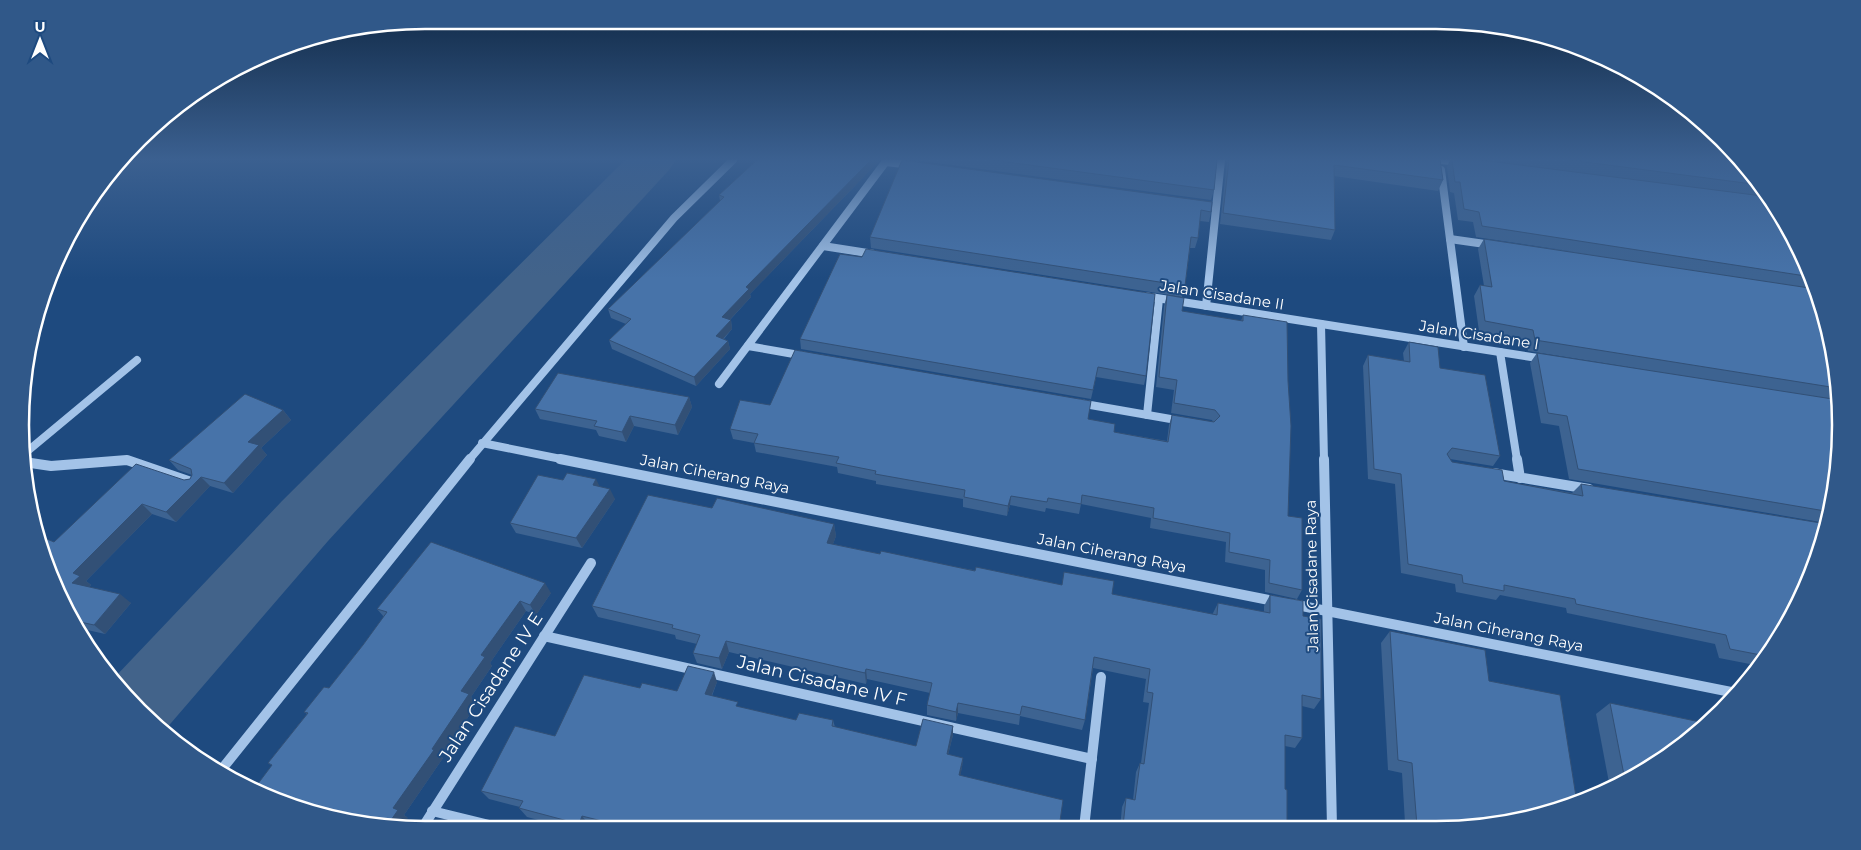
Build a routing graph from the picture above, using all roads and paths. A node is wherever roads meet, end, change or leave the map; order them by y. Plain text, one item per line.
1 (693, 200) edge
2 (857, 200) edge
3 (1217, 200) edge
4 (1445, 200) edge
5 (1206, 206) edge
6 (1216, 207) junction
7 (1450, 239) junction
8 (823, 246) junction
9 (1498, 246) edge
10 (880, 255) edge
11 (1130, 294) edge
12 (1159, 299) junction
13 (1206, 306) junction
14 (1321, 324) junction
15 (748, 346) junction
16 (1464, 346) junction
17 (1500, 352) junction
18 (816, 358) edge
19 (137, 360) dead end
20 (1549, 360) edge
21 (719, 384) dead end
22 (1069, 402) edge
23 (1147, 415) junction
24 (1193, 423) edge
25 (482, 443) junction
26 (30, 449) edge
27 (31, 463) edge
28 (1483, 471) edge
29 (1520, 478) junction
30 (195, 483) edge
31 (1599, 491) edge
32 (590, 563) dead end
33 (1327, 611) junction
34 (544, 636) junction
35 (1102, 677) dead end
36 (1729, 692) edge
37 (1092, 759) junction
38 (224, 766) edge
39 (432, 810) junction
40 (426, 821) edge
41 (474, 821) edge
42 (1085, 821) edge
43 (1332, 821) edge

1 - 25 street
2 - 8 street
3 - 6 street
4 - 7 street
5 - 6 street
6 - 13 street
7 - 9 street
7 - 16 street
8 - 10 street
8 - 15 street
11 - 12 street, Jalan Cisadane II
12 - 13 street, Jalan Cisadane II
12 - 23 street
13 - 14 street, Jalan Cisadane II
14 - 16 street, Jalan Cisadane I
14 - 33 street, Jalan Cisadane Raya
15 - 18 street
15 - 21 street
16 - 17 street, Jalan Cisadane I
17 - 20 street, Jalan Cisadane I
17 - 29 street
19 - 26 street
22 - 23 street
23 - 24 street
25 - 33 street, Jalan Ciherang Raya
25 - 38 street
27 - 30 street
28 - 29 street
29 - 31 street
32 - 34 street, Jalan Cisadane IV E
33 - 36 street, Jalan Ciherang Raya
33 - 43 street, Jalan Cisadane Raya
34 - 37 street, Jalan Cisadane IV F
34 - 39 street, Jalan Cisadane IV E
35 - 37 street
37 - 42 street
39 - 40 street, Jalan Cisadane IV E
39 - 41 street

